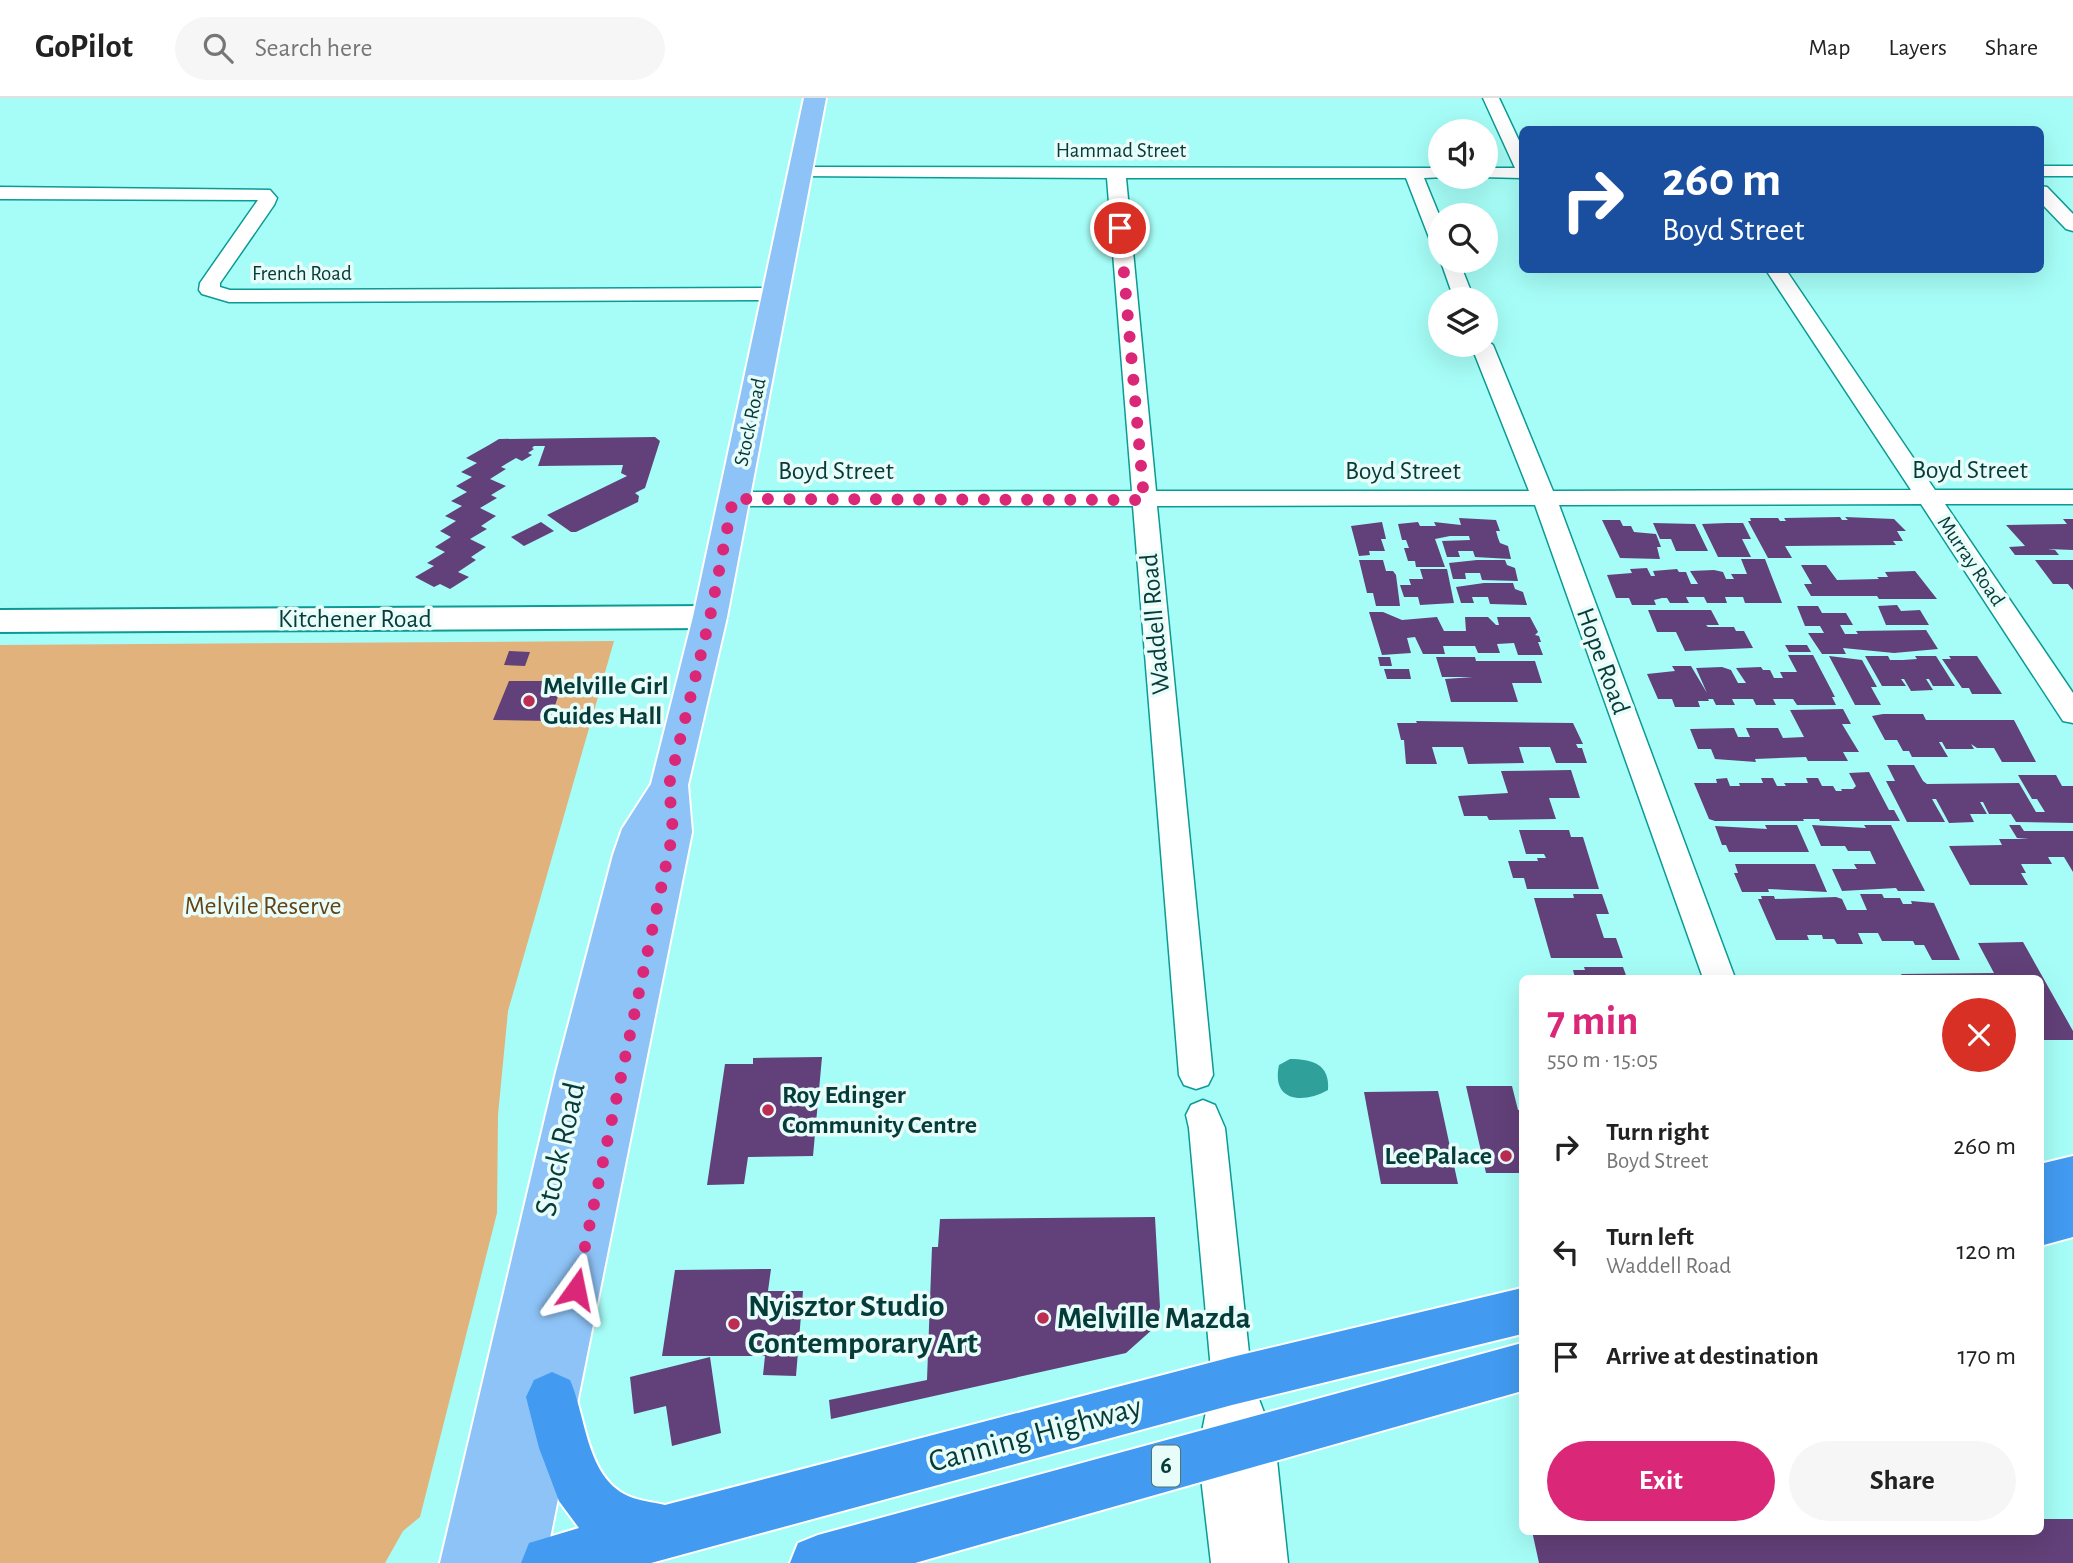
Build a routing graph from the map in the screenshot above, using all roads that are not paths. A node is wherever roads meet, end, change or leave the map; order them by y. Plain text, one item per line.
1 (815, 98) edge
2 (1491, 98) edge
3 (1519, 159) edge
4 (2044, 171) edge
5 (2073, 171) edge
6 (801, 172) junction
7 (1115, 173) junction
8 (1413, 173) junction
9 (1428, 173) edge
10 (1498, 173) edge
11 (1519, 173) edge
12 (0, 193) edge
13 (2044, 195) edge
14 (1428, 210) edge
15 (2073, 225) edge
16 (1778, 273) edge
17 (776, 294) junction
18 (1487, 357) edge
19 (2073, 497) edge
20 (1544, 498) junction
21 (1929, 498) junction
22 (733, 499) junction
23 (1144, 500) junction
24 (710, 617) junction
25 (0, 621) edge
26 (2073, 714) edge
27 (669, 785) junction
28 (1718, 975) edge
29 (1196, 1075) dead end
30 (1203, 1115) dead end
31 (2073, 1175) edge
32 (2044, 1183) edge
33 (2073, 1216) edge
34 (2044, 1223) edge
35 (1519, 1312) edge
36 (1519, 1368) edge
37 (1232, 1381) junction
38 (552, 1398) junction
39 (1237, 1447) junction
40 (666, 1533) junction
41 (468, 1563) edge
42 (517, 1563) edge
43 (549, 1563) edge
44 (818, 1563) edge
45 (1232, 1563) edge
46 (1267, 1563) edge

1 - 6 main road, Stock Road
2 - 3 street
4 - 5 street
6 - 7 street, Hammad Street
6 - 17 main road, Stock Road
7 - 8 street, Hammad Street
7 - 23 street, Waddell Road
8 - 9 street, Hammad Street
8 - 14 street
10 - 11 street
12 - 17 street, French Road
13 - 15 street
16 - 21 street, Murray Road
17 - 22 main road, Stock Road
18 - 20 street, Hope Road
19 - 21 street, Boyd Street
20 - 21 street, Boyd Street
20 - 23 street, Boyd Street
20 - 28 street, Hope Road
21 - 26 street, Murray Road
22 - 23 street, Boyd Street
22 - 24 main road, Stock Road
23 - 29 street, Waddell Road
24 - 25 street, Kitchener Road
24 - 27 main road, Stock Road
27 - 38 main road, Stock Road
27 - 41 main road, Stock Road
30 - 37 street
31 - 32 highway
33 - 34 highway
35 - 37 highway, Canning Highway
36 - 39 highway, 6
37 - 39 street
37 - 40 highway, Canning Highway
38 - 40 highway
38 - 42 main road, Stock Road
39 - 44 highway, 6
39 - 45 street
39 - 46 street
40 - 43 highway, Canning Highway

